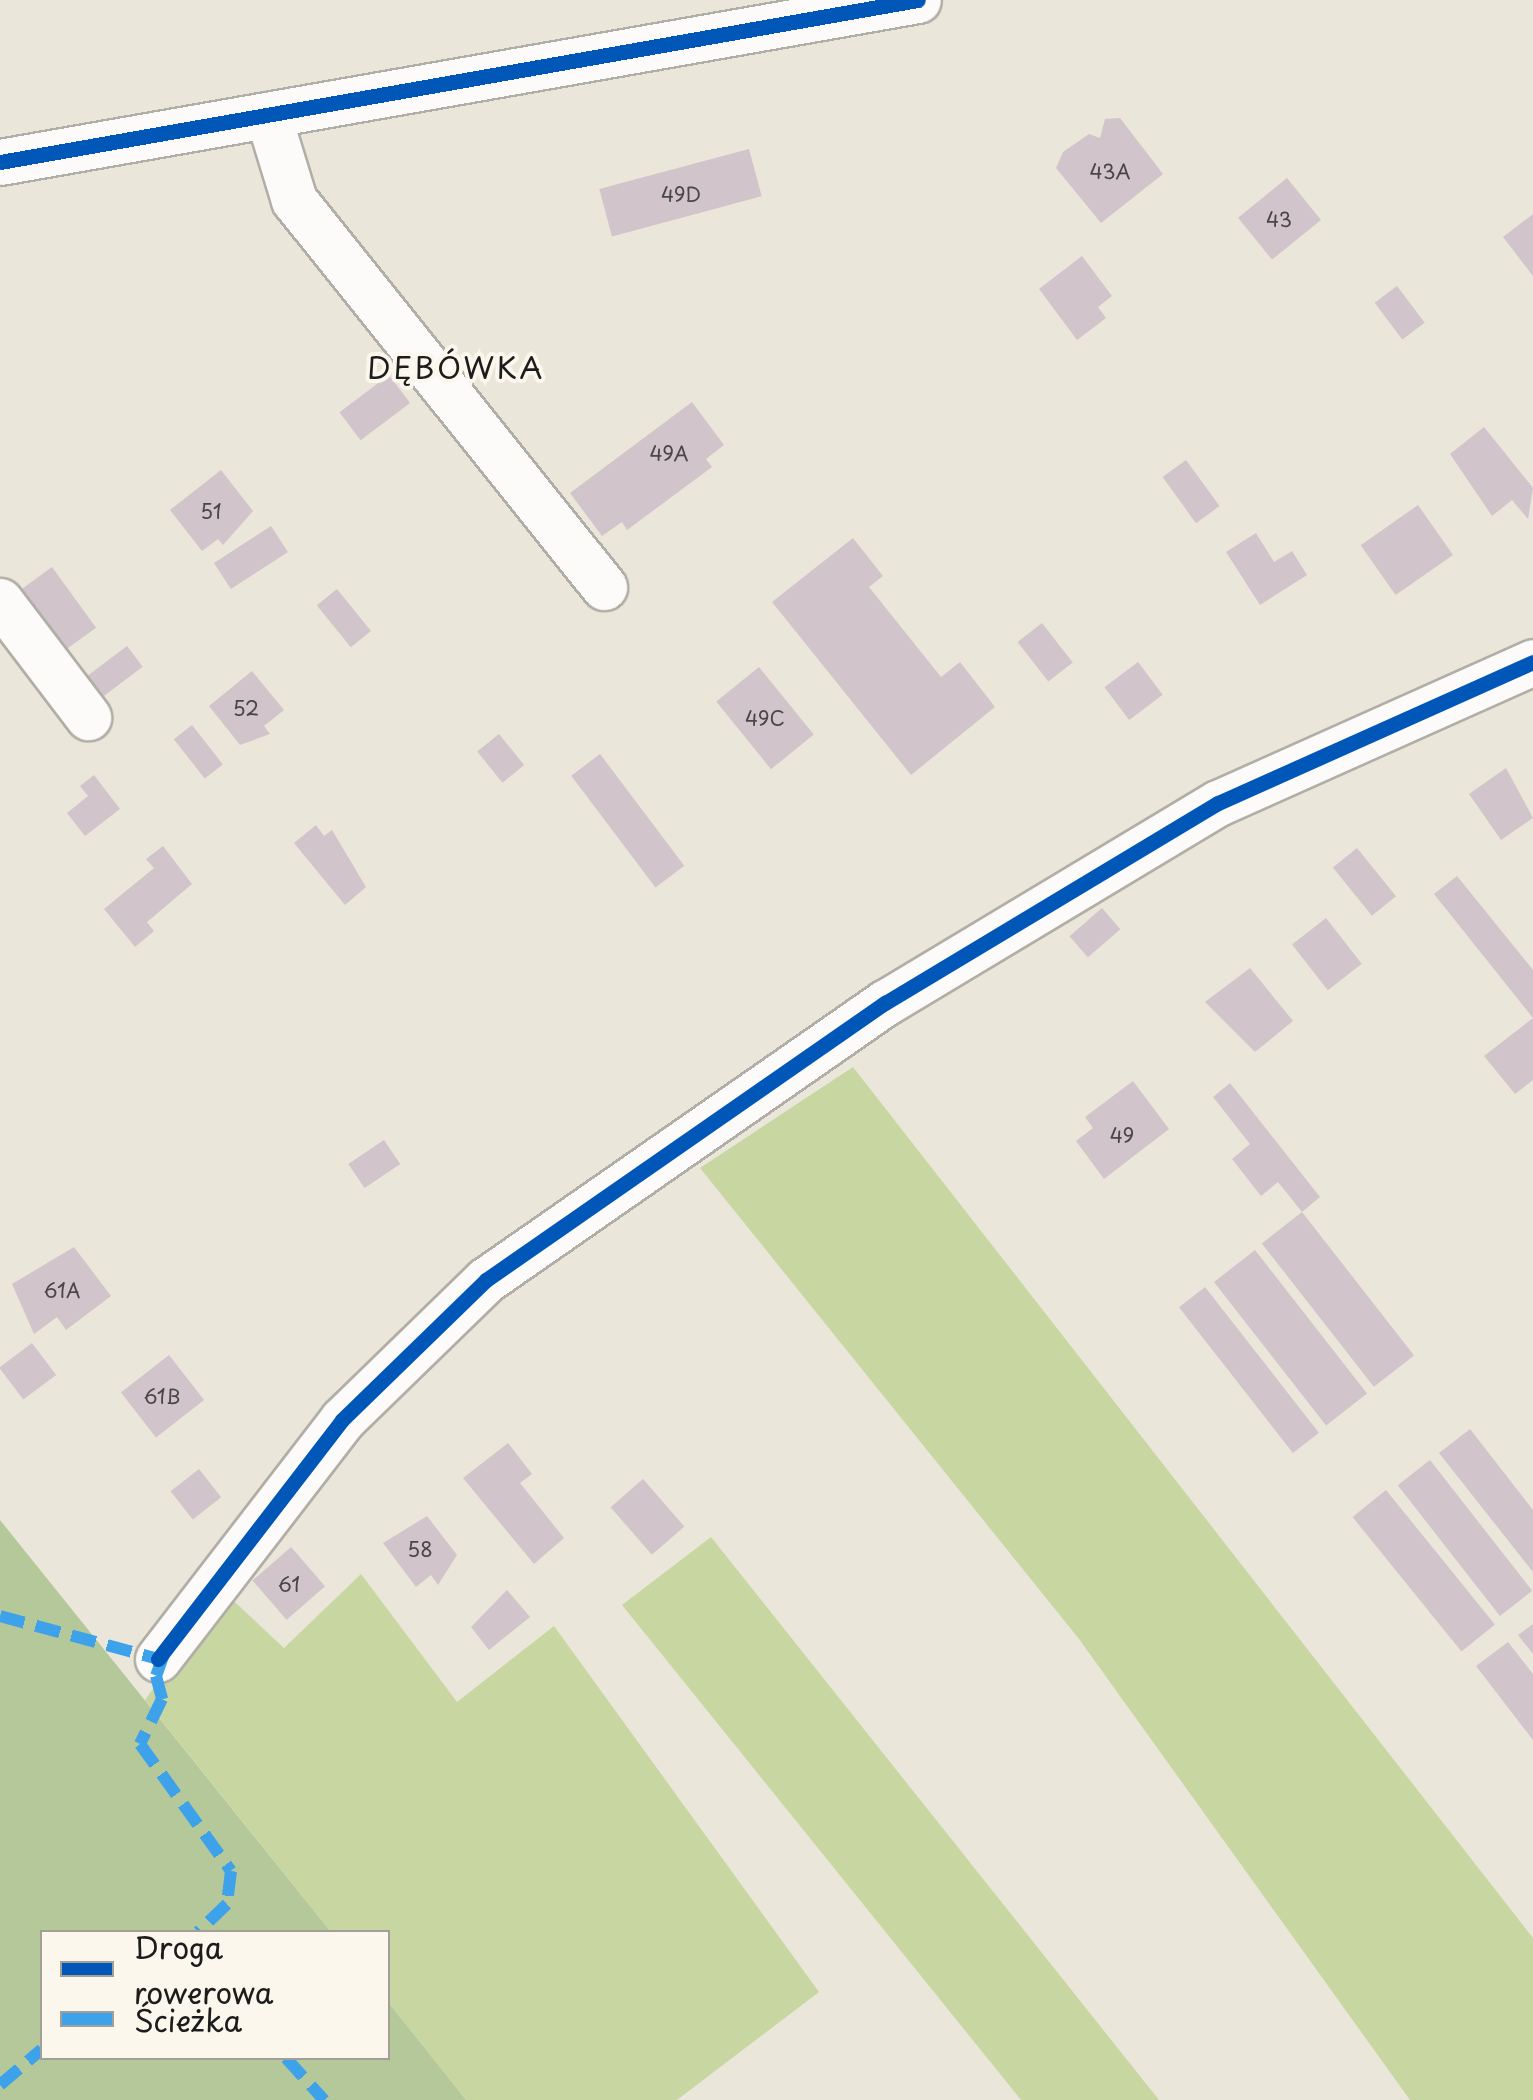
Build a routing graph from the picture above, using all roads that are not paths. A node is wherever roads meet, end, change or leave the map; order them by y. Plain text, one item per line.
1 (918, 0) edge
2 (725, 16) edge
3 (268, 115) junction
4 (0, 162) edge
5 (604, 587) dead end
6 (0, 601) edge
7 (1533, 662) edge
8 (88, 717) dead end
9 (158, 1659) dead end

1 - 2 street
2 - 3 street
3 - 4 street
3 - 5 street
6 - 8 street
7 - 9 street

